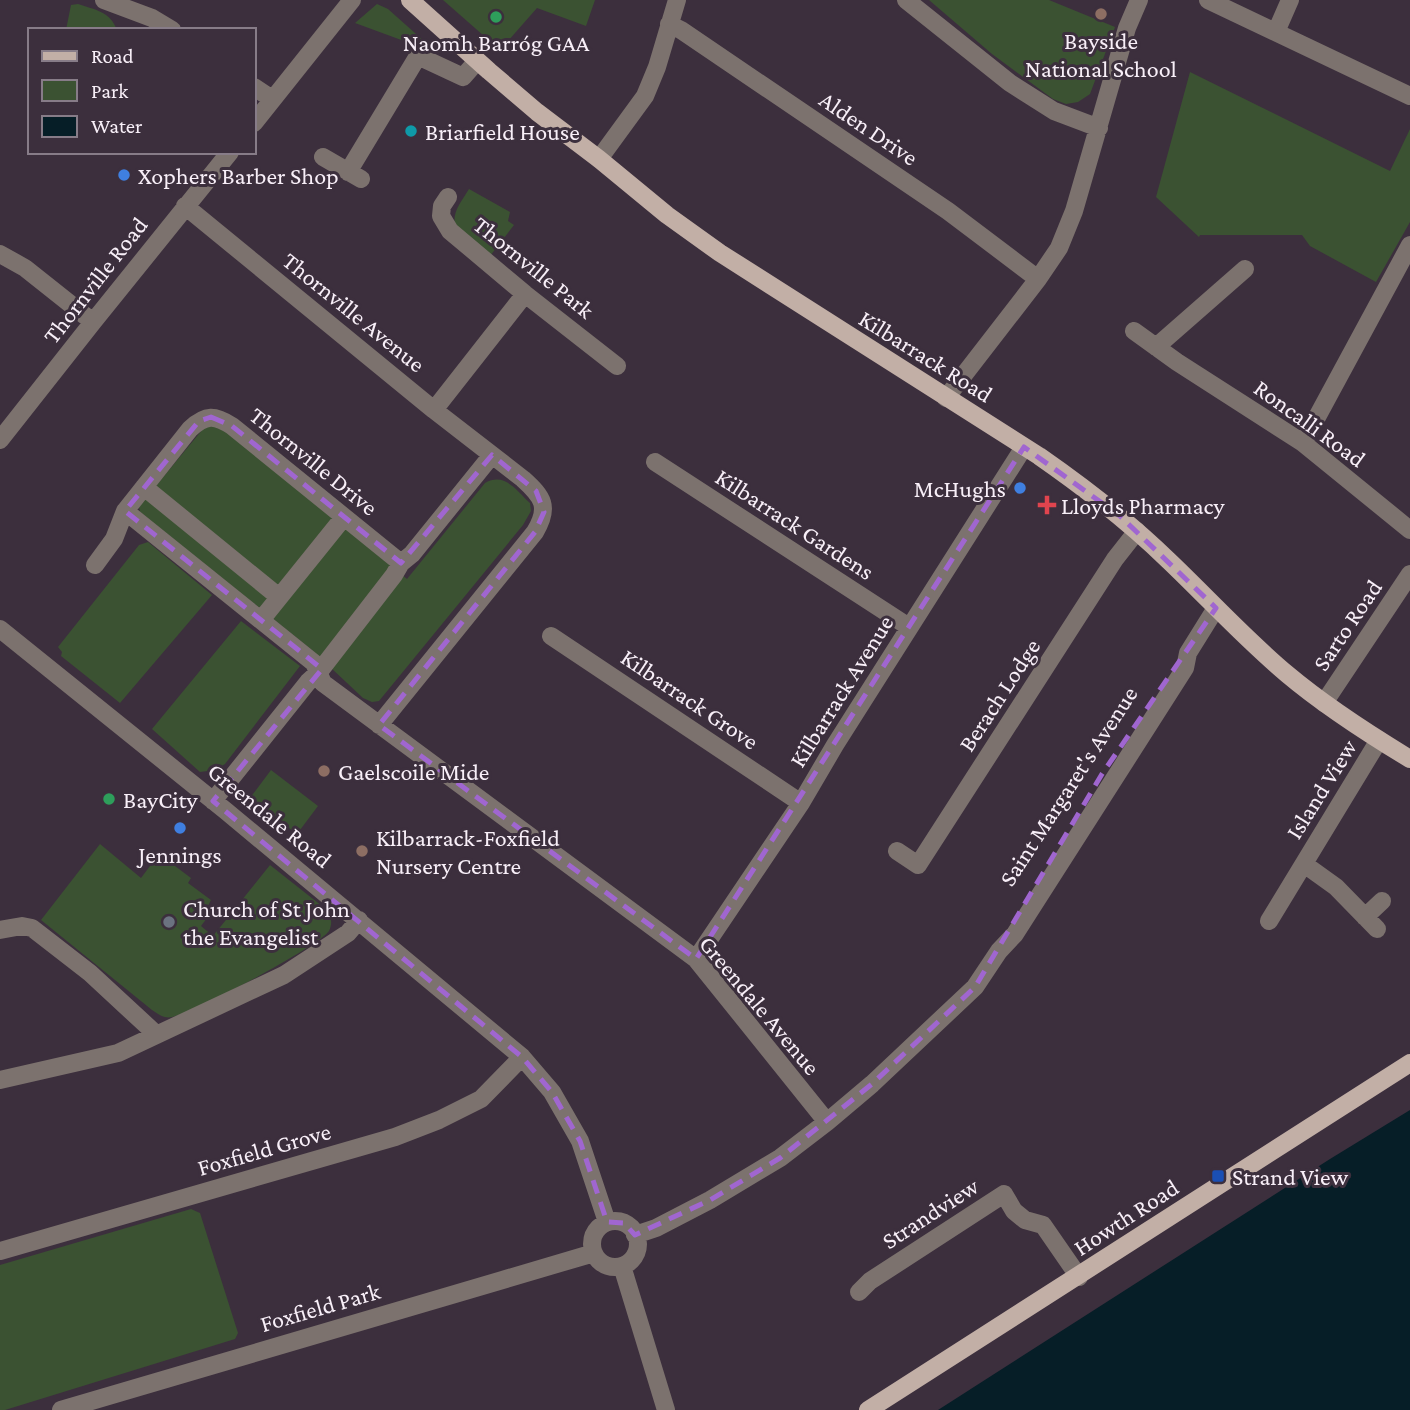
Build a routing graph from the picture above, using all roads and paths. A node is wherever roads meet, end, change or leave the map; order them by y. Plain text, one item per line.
1 (104, 0) edge
2 (352, 0) edge
3 (410, 0) edge
4 (677, 0) edge
5 (906, 0) edge
6 (1139, 0) edge
7 (1208, 0) edge
8 (1290, 0) edge
9 (149, 24) edge
10 (669, 24) junction
11 (1276, 32) junction
12 (477, 61) junction
13 (256, 88) edge
14 (1410, 96) edge
15 (272, 99) junction
16 (256, 119) edge
17 (1098, 128) junction
18 (228, 154) edge
19 (323, 157) dead end
20 (599, 159) junction
21 (449, 197) dead end
22 (185, 206) junction
23 (1410, 245) edge
24 (0, 254) edge
25 (1245, 269) dead end
26 (1038, 279) junction
27 (525, 294) junction
28 (93, 322) junction
29 (1134, 331) dead end
30 (1156, 347) junction
31 (617, 366) dead end
32 (946, 398) junction
33 (434, 410) junction
34 (0, 440) edge
35 (1303, 443) junction
36 (1024, 447) junction
37 (492, 455) junction
38 (655, 463) dead end
39 (144, 487) junction
40 (125, 511) junction
41 (344, 517) junction
42 (1410, 530) edge
43 (1137, 531) junction
44 (401, 563) junction
45 (95, 565) dead end
46 (1410, 574) edge
47 (279, 597) junction
48 (1216, 608) junction
49 (261, 620) junction
50 (909, 627) junction
51 (0, 629) edge
52 (551, 636) dead end
53 (319, 672) junction
54 (1324, 703) junction
55 (379, 725) junction
56 (1379, 740) junction
57 (1410, 759) edge
58 (213, 800) junction
59 (801, 803) junction
60 (897, 852) dead end
61 (1304, 864) junction
62 (1382, 901) dead end
63 (359, 920) junction
64 (1269, 921) dead end
65 (0, 929) edge
66 (696, 960) junction
67 (157, 1035) junction
68 (522, 1056) junction
69 (1410, 1063) edge
70 (0, 1080) edge
71 (827, 1122) junction
72 (607, 1222) junction
73 (635, 1234) junction
74 (0, 1251) edge
75 (594, 1253) junction
76 (622, 1266) junction
77 (1079, 1277) junction
78 (859, 1292) dead end
79 (61, 1410) edge
80 (667, 1410) edge
81 (868, 1410) edge

1 - 9 street
2 - 15 street
3 - 12 main road, Kilbarrack Road
4 - 10 street
5 - 17 street
6 - 17 street
7 - 11 street
8 - 11 street
10 - 20 street
10 - 26 street, Alden Drive
11 - 14 street
12 - 19 street
12 - 20 main road, Kilbarrack Road
13 - 15 street
15 - 16 street
17 - 26 street
18 - 22 street, Thornville Road
20 - 32 main road, Kilbarrack Road
21 - 27 street, Thornville Park
22 - 28 street, Thornville Road
22 - 33 street, Thornville Avenue
23 - 35 street
24 - 28 street
25 - 30 street
26 - 32 street
27 - 31 street, Thornville Park
27 - 33 street
28 - 34 street, Thornville Road
29 - 30 street, Roncalli Road
30 - 35 street, Roncalli Road
32 - 36 main road, Kilbarrack Road
33 - 37 street, Thornville Avenue
35 - 42 street, Roncalli Road
36 - 43 main road, Kilbarrack Road
36 - 50 street, Kilbarrack Avenue
37 - 44 street
37 - 55 street, Thornville Avenue
38 - 50 street, Kilbarrack Gardens
39 - 40 street, Thornville Drive
39 - 41 street, Thornville Drive
39 - 47 street
40 - 45 street, Thornville Drive
40 - 49 street, Greendale Avenue
41 - 44 street, Thornville Drive
41 - 47 street
43 - 48 main road, Kilbarrack Road
43 - 60 street, Berach Lodge
44 - 53 street
46 - 54 street, Sarto Road
47 - 49 street
48 - 54 main road, Kilbarrack Road
48 - 71 street, Saint Margaret's Avenue
49 - 53 street, Greendale Avenue
50 - 59 street, Kilbarrack Avenue
51 - 58 street, Greendale Road
52 - 59 street, Kilbarrack Grove
53 - 55 street, Greendale Avenue
53 - 58 street
54 - 56 main road, Kilbarrack Road
55 - 66 street, Greendale Avenue
56 - 57 main road, Kilbarrack Road
56 - 61 street, Island View
58 - 63 street, Greendale Road
59 - 66 street, Kilbarrack Avenue
61 - 62 street, Island View
61 - 64 street, Island View
63 - 67 street
63 - 68 street, Greendale Road
65 - 67 street
66 - 71 street, Greendale Avenue
67 - 70 street
68 - 72 street, Greendale Road
68 - 74 street, Foxfield Grove
69 - 77 main road, Howth Road
71 - 73 street, Saint Margaret's Avenue
72 - 73 street
72 - 75 street
73 - 76 street
75 - 76 street
75 - 79 street, Foxfield Park
76 - 80 street
77 - 78 street, Strandview
77 - 81 main road, Howth Road

